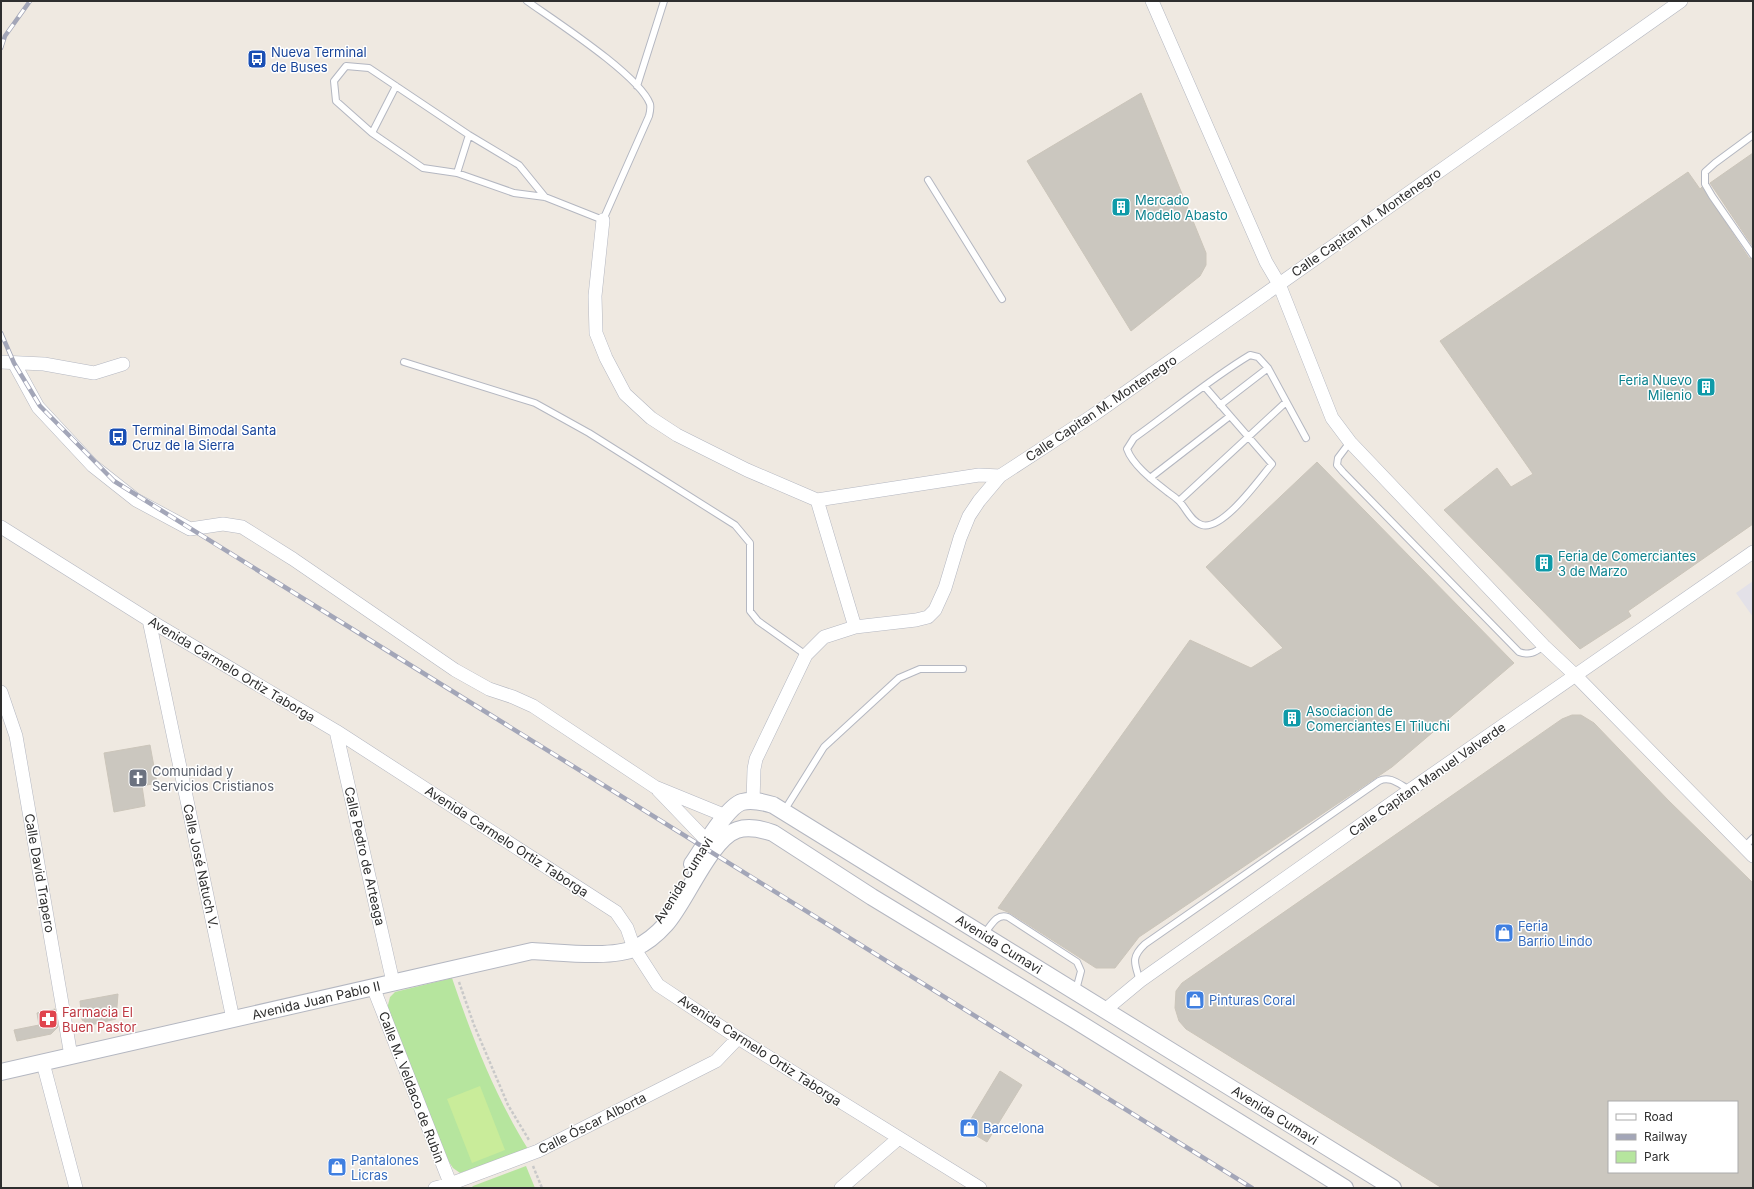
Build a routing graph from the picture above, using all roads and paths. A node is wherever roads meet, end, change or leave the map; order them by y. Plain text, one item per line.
1 (527, 1) edge
2 (664, 1) edge
3 (1152, 1) edge
4 (1680, 1) edge
5 (396, 86) junction
6 (637, 86) junction
7 (372, 133) junction
8 (469, 135) junction
9 (1753, 135) edge
10 (456, 173) junction
11 (928, 180) dead end
12 (545, 197) junction
13 (603, 220) junction
14 (1753, 255) edge
15 (1279, 284) junction
16 (1002, 299) dead end
17 (1, 362) edge
18 (404, 362) dead end
19 (14, 363) junction
20 (123, 364) dead end
21 (1268, 368) junction
22 (1205, 387) junction
23 (1286, 402) junction
24 (1220, 405) junction
25 (1230, 416) junction
26 (1248, 437) junction
27 (1306, 438) dead end
28 (1350, 442) junction
29 (1000, 476) junction
30 (1150, 478) junction
31 (817, 500) junction
32 (1179, 501) junction
33 (1, 527) edge
34 (1753, 552) edge
35 (149, 620) junction
36 (855, 627) junction
37 (1544, 646) junction
38 (806, 655) junction
39 (963, 669) dead end
40 (1575, 675) junction
41 (1, 692) edge
42 (336, 731) junction
43 (655, 787) junction
44 (1410, 790) junction
45 (753, 801) junction
46 (784, 811) junction
47 (726, 816) junction
48 (1753, 838) edge
49 (707, 841) junction
50 (1748, 851) edge
51 (885, 874) junction
52 (872, 896) junction
53 (984, 935) junction
54 (650, 938) junction
55 (634, 948) junction
56 (455, 968) junction
57 (1140, 981) junction
58 (393, 982) junction
59 (373, 987) junction
60 (1076, 992) junction
61 (1105, 1010) junction
62 (234, 1019) junction
63 (738, 1038) junction
64 (72, 1056) junction
65 (43, 1063) junction
66 (1, 1072) edge
67 (1260, 1106) junction
68 (1247, 1127) junction
69 (899, 1138) junction
70 (533, 1153) junction
71 (451, 1186) edge
72 (76, 1188) edge
73 (435, 1188) edge
74 (542, 1188) edge
75 (841, 1188) edge
76 (980, 1188) edge
77 (1345, 1188) edge
78 (1393, 1188) edge

1 - 6 lane
2 - 6 lane
3 - 15 street
4 - 15 street, Calle Capitan M. Montenegro
5 - 7 lane
5 - 7 lane
5 - 8 lane
6 - 13 lane
7 - 10 lane
8 - 10 lane
8 - 12 lane
9 - 14 lane
10 - 12 lane
11 - 16 lane
12 - 13 lane
13 - 31 street
15 - 28 street
15 - 29 street, Calle Capitan M. Montenegro
17 - 19 street
18 - 38 lane
19 - 20 street
19 - 43 street
21 - 22 lane
21 - 23 lane
21 - 24 lane
22 - 24 lane
22 - 30 lane
23 - 26 lane
23 - 27 lane
24 - 25 lane
25 - 26 lane
25 - 30 lane
26 - 32 lane
26 - 32 lane
28 - 37 street
28 - 37 lane
29 - 31 street
29 - 36 street, Calle Capitan M. Montenegro
30 - 32 lane
31 - 36 street
33 - 35 street, Avenida Carmelo Ortiz Taborga
34 - 40 street, Calle Capitan Manuel Valverde
35 - 42 street, Avenida Carmelo Ortiz Taborga
35 - 62 street, Calle José Natuch V.
36 - 38 street, Calle Capitan M. Montenegro
37 - 40 street
38 - 45 street, Calle Capitan M. Montenegro
39 - 46 lane
40 - 44 street, Calle Capitan Manuel Valverde
40 - 50 street
41 - 64 street, Calle David Trapero
42 - 55 street, Avenida Carmelo Ortiz Taborga
42 - 58 street, Calle Pedro de Arteaga
43 - 47 street
43 - 49 street
44 - 57 street, Calle Capitan Manuel Valverde
44 - 57 lane
45 - 46 street, Avenida Cumavi
45 - 47 street, Avenida Cumavi
46 - 51 street, Avenida Cumavi
47 - 49 street, Avenida Cumavi
48 - 50 lane
49 - 54 street, Avenida Cumavi
51 - 52 street
51 - 53 street, Avenida Cumavi
52 - 54 street, Avenida Cumavi
52 - 68 street, Avenida Cumavi
53 - 60 street, Avenida Cumavi
53 - 60 lane
54 - 55 street, Avenida Cumavi
55 - 56 street, Avenida Juan Pablo II
55 - 63 street, Avenida Carmelo Ortiz Taborga
56 - 58 street, Avenida Juan Pablo II
56 - 70 path
57 - 61 street, Calle Capitan Manuel Valverde
58 - 59 street, Avenida Juan Pablo II
59 - 62 street, Avenida Juan Pablo II
59 - 71 street, Calle M. Veldaco de Rubin
60 - 61 street, Avenida Cumavi
61 - 67 street, Avenida Cumavi
62 - 64 street, Avenida Juan Pablo II
63 - 69 street, Avenida Carmelo Ortiz Taborga
63 - 70 street, Calle Óscar Alborta
64 - 65 street, Avenida Juan Pablo II
65 - 66 street, Avenida Juan Pablo II
65 - 72 street
67 - 68 street
67 - 78 street, Avenida Cumavi
68 - 77 street, Avenida Cumavi
69 - 75 street
69 - 76 street, Avenida Carmelo Ortiz Taborga
70 - 71 street, Calle Óscar Alborta
70 - 74 path
71 - 73 street, Calle Óscar Alborta

